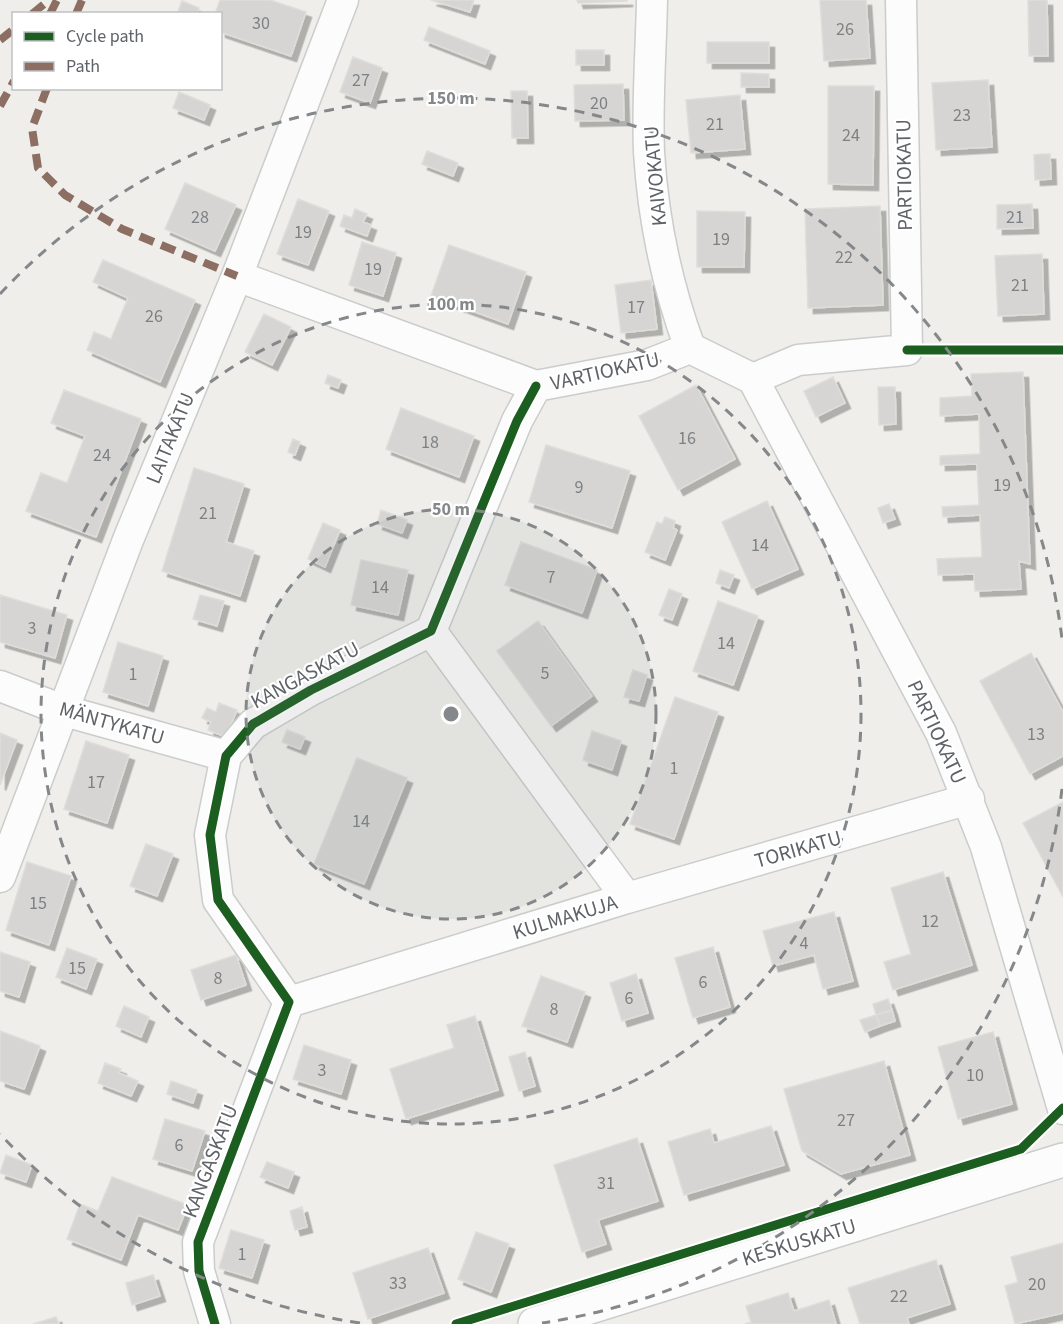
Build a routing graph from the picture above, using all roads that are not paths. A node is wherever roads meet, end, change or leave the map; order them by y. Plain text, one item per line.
1 (343, 0) edge
2 (652, 0) edge
3 (901, 0) edge
4 (237, 276) junction
5 (690, 348) junction
6 (753, 379) junction
7 (536, 386) junction
8 (431, 630) junction
9 (0, 686) edge
10 (65, 711) junction
11 (226, 756) junction
12 (969, 799) junction
13 (0, 877) edge
14 (627, 898) junction
15 (289, 1002) junction
16 (1063, 1109) edge
17 (1063, 1160) edge
18 (215, 1324) edge
19 (535, 1324) edge

1 - 4 street, LAITAKATU
2 - 5 street, KAIVOKATU
3 - 6 street, PARTIOKATU
4 - 7 street, VARTIOKATU
4 - 10 street, LAITAKATU
5 - 6 street
5 - 7 street, VARTIOKATU
6 - 12 street, PARTIOKATU
7 - 8 street
8 - 11 street, KANGASKATU
8 - 14 street, KULMAKUJA
9 - 10 street, MÄNTYKATU
10 - 11 street, MÄNTYKATU
10 - 13 street, LAITAKATU
11 - 15 street, KANGASKATU
12 - 14 street, TORIKATU
12 - 16 street, PARTIOKATU
14 - 15 street, KULMAKUJA
15 - 18 street, KANGASKATU
17 - 19 street, KESKUSKATU

